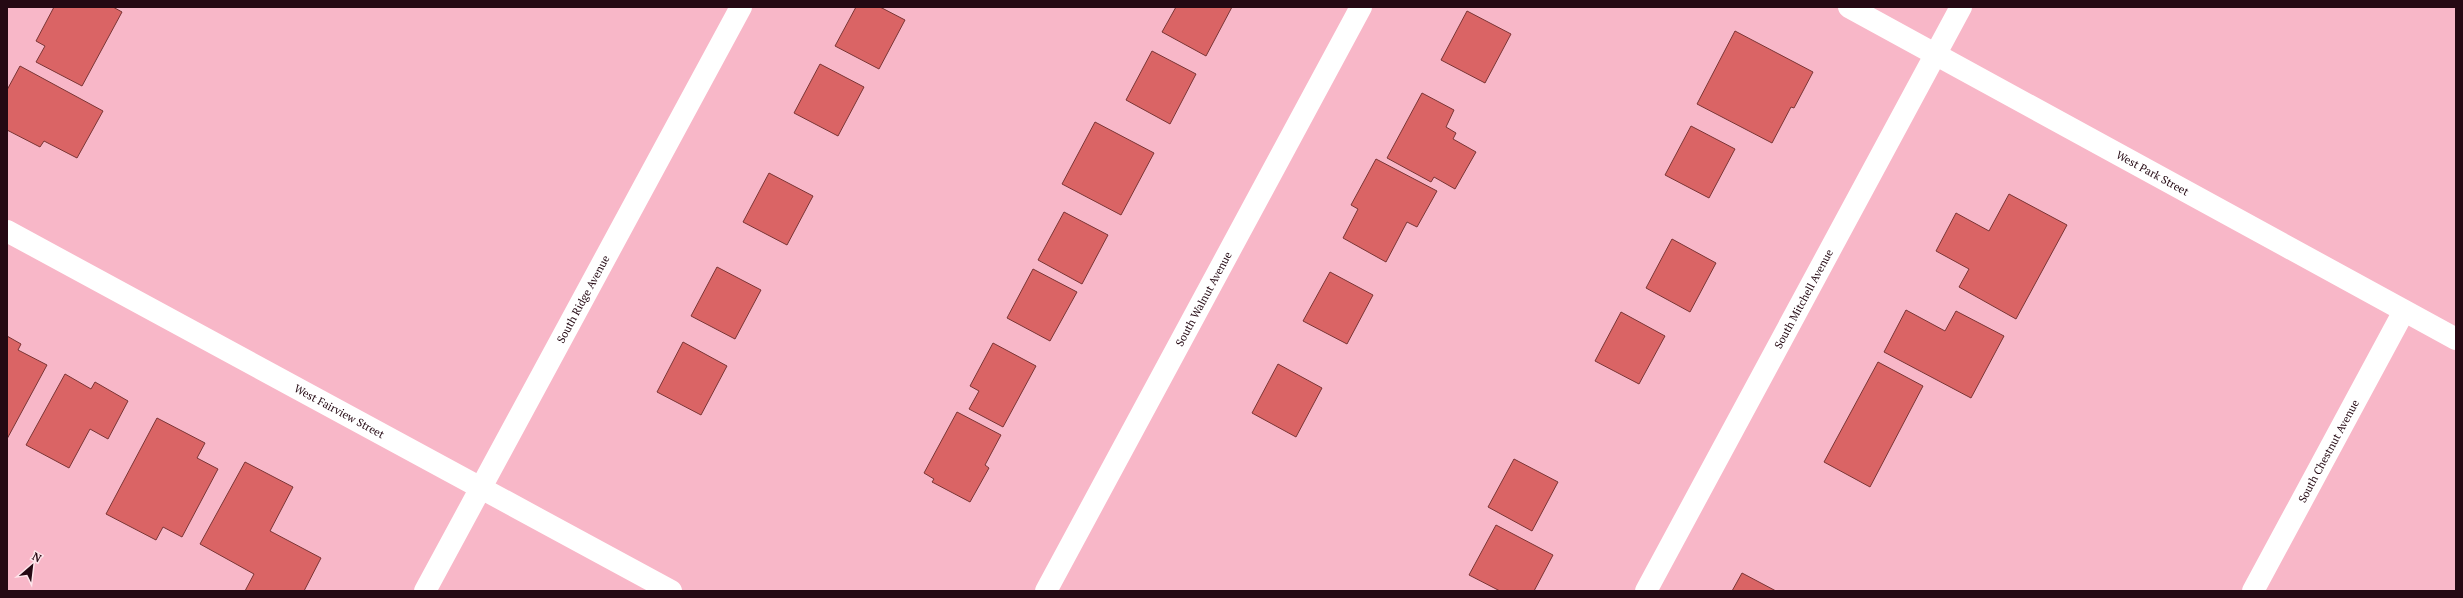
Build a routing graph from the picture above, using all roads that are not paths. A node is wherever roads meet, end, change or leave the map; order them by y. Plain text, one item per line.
1 (741, 7) edge
2 (1361, 7) edge
3 (1850, 7) edge
4 (1961, 7) edge
5 (1935, 54) junction
6 (7, 231) edge
7 (2404, 311) junction
8 (2456, 339) edge
9 (482, 487) junction
10 (426, 591) edge
11 (671, 591) edge
12 (1046, 591) edge
13 (1646, 591) edge
14 (2253, 591) edge

1 - 9 street, South Ridge Avenue
2 - 12 street, South Walnut Avenue
3 - 5 street, West Park Street
4 - 5 street, South Mitchell Avenue
5 - 7 street, West Park Street
5 - 13 street, South Mitchell Avenue
6 - 9 street, West Fairview Street
7 - 8 street, West Park Street
7 - 14 street, South Chestnut Avenue
9 - 10 street, South Ridge Avenue
9 - 11 street, West Fairview Street

